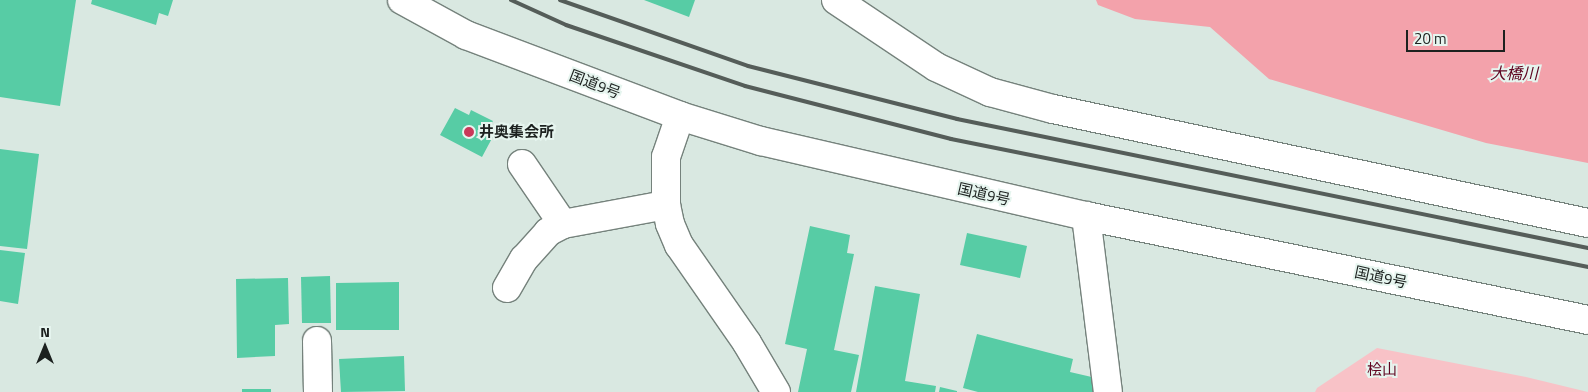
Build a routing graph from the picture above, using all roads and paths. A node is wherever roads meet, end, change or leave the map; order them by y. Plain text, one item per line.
1 (402, 0) edge
2 (836, 0) edge
3 (680, 116) junction
4 (522, 164) dead end
5 (666, 205) junction
6 (1086, 216) junction
7 (1588, 223) edge
8 (563, 224) junction
9 (507, 288) dead end
10 (1588, 320) edge
11 (317, 341) dead end
12 (318, 392) edge
13 (776, 392) edge
14 (1108, 392) edge

1 - 3 main road, 国道9号
2 - 7 main road
3 - 5 main road
3 - 6 main road, 国道9号
4 - 8 main road
5 - 8 main road
5 - 13 main road
6 - 10 main road, 国道9号
6 - 14 main road
8 - 9 main road
11 - 12 main road

